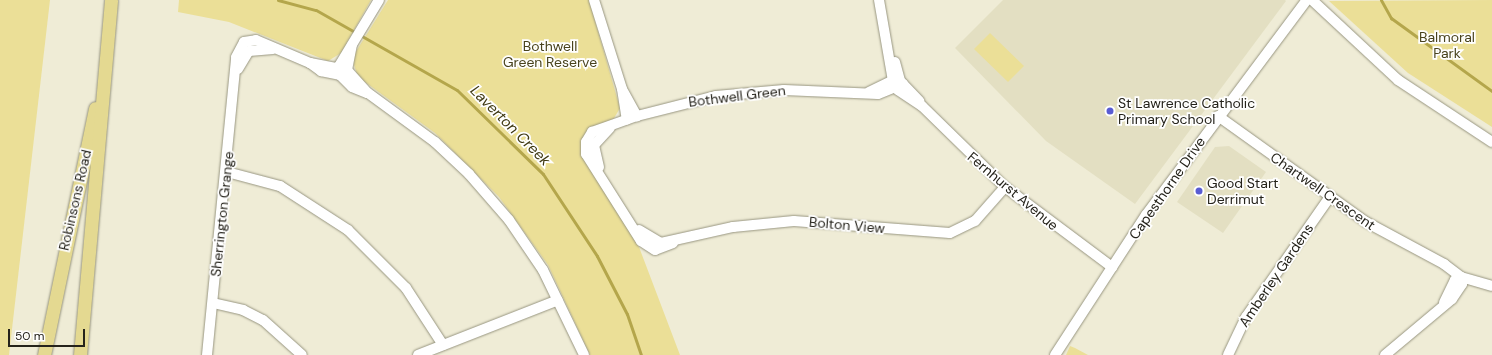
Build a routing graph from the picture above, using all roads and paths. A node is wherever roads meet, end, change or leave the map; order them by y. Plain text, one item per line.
1 (111, 0) edge
2 (379, 0) edge
3 (879, 0) edge
4 (1307, 0) edge
5 (1312, 0) edge
6 (596, 1) edge
7 (244, 42) junction
8 (106, 45) junction
9 (277, 50) junction
10 (249, 51) junction
11 (342, 70) junction
12 (236, 72) junction
13 (898, 83) junction
14 (622, 89) junction
15 (637, 116) junction
16 (1218, 116) junction
17 (627, 120) junction
18 (1465, 125) junction
19 (1492, 136) edge
20 (592, 138) joint
21 (1492, 142) edge
22 (226, 172) junction
23 (1005, 187) junction
24 (1329, 198) junction
25 (1112, 267) junction
26 (1459, 280) junction
27 (1492, 288) edge
28 (558, 300) junction
29 (213, 303) junction
30 (1064, 344) junction
31 (443, 345) junction
32 (44, 355) edge
33 (80, 355) edge
34 (207, 355) edge
35 (302, 355) edge
36 (418, 355) edge
37 (584, 355) edge
38 (1055, 355) edge
39 (1063, 355) edge
40 (1228, 355) edge
41 (1385, 355) edge

1 - 8 main road, Robinsons Road
2 - 11 street
3 - 13 street
4 - 16 street, Capesthorne Drive
5 - 18 street
6 - 14 street
7 - 9 street
7 - 10 street
7 - 12 street, Sherrington Grange
8 - 32 main road, Robinsons Road
8 - 33 main road, Robinsons Road
9 - 10 street
9 - 11 street
10 - 12 street
11 - 28 street
12 - 22 street, Sherrington Grange
13 - 15 street, Bothwell Green
13 - 23 street, Fernhurst Avenue
14 - 15 street
14 - 17 street
15 - 17 street, Bothwell Green
16 - 24 street, Chartwell Crescent
16 - 25 street, Capesthorne Drive
17 - 20 street, Bothwell Green
18 - 19 street
18 - 21 street
20 - 23 street, Bolton View
22 - 29 street, Sherrington Grange
22 - 31 street
23 - 25 street, Fernhurst Avenue
24 - 26 street, Chartwell Crescent
24 - 40 street, Amberley Gardens
25 - 30 street, Capesthorne Drive
26 - 27 street, Chartwell Crescent
26 - 41 street
28 - 31 street
28 - 37 street
29 - 34 street, Sherrington Grange
29 - 35 street
30 - 38 street, Capesthorne Drive
30 - 39 street, Capesthorne Drive
31 - 36 street

